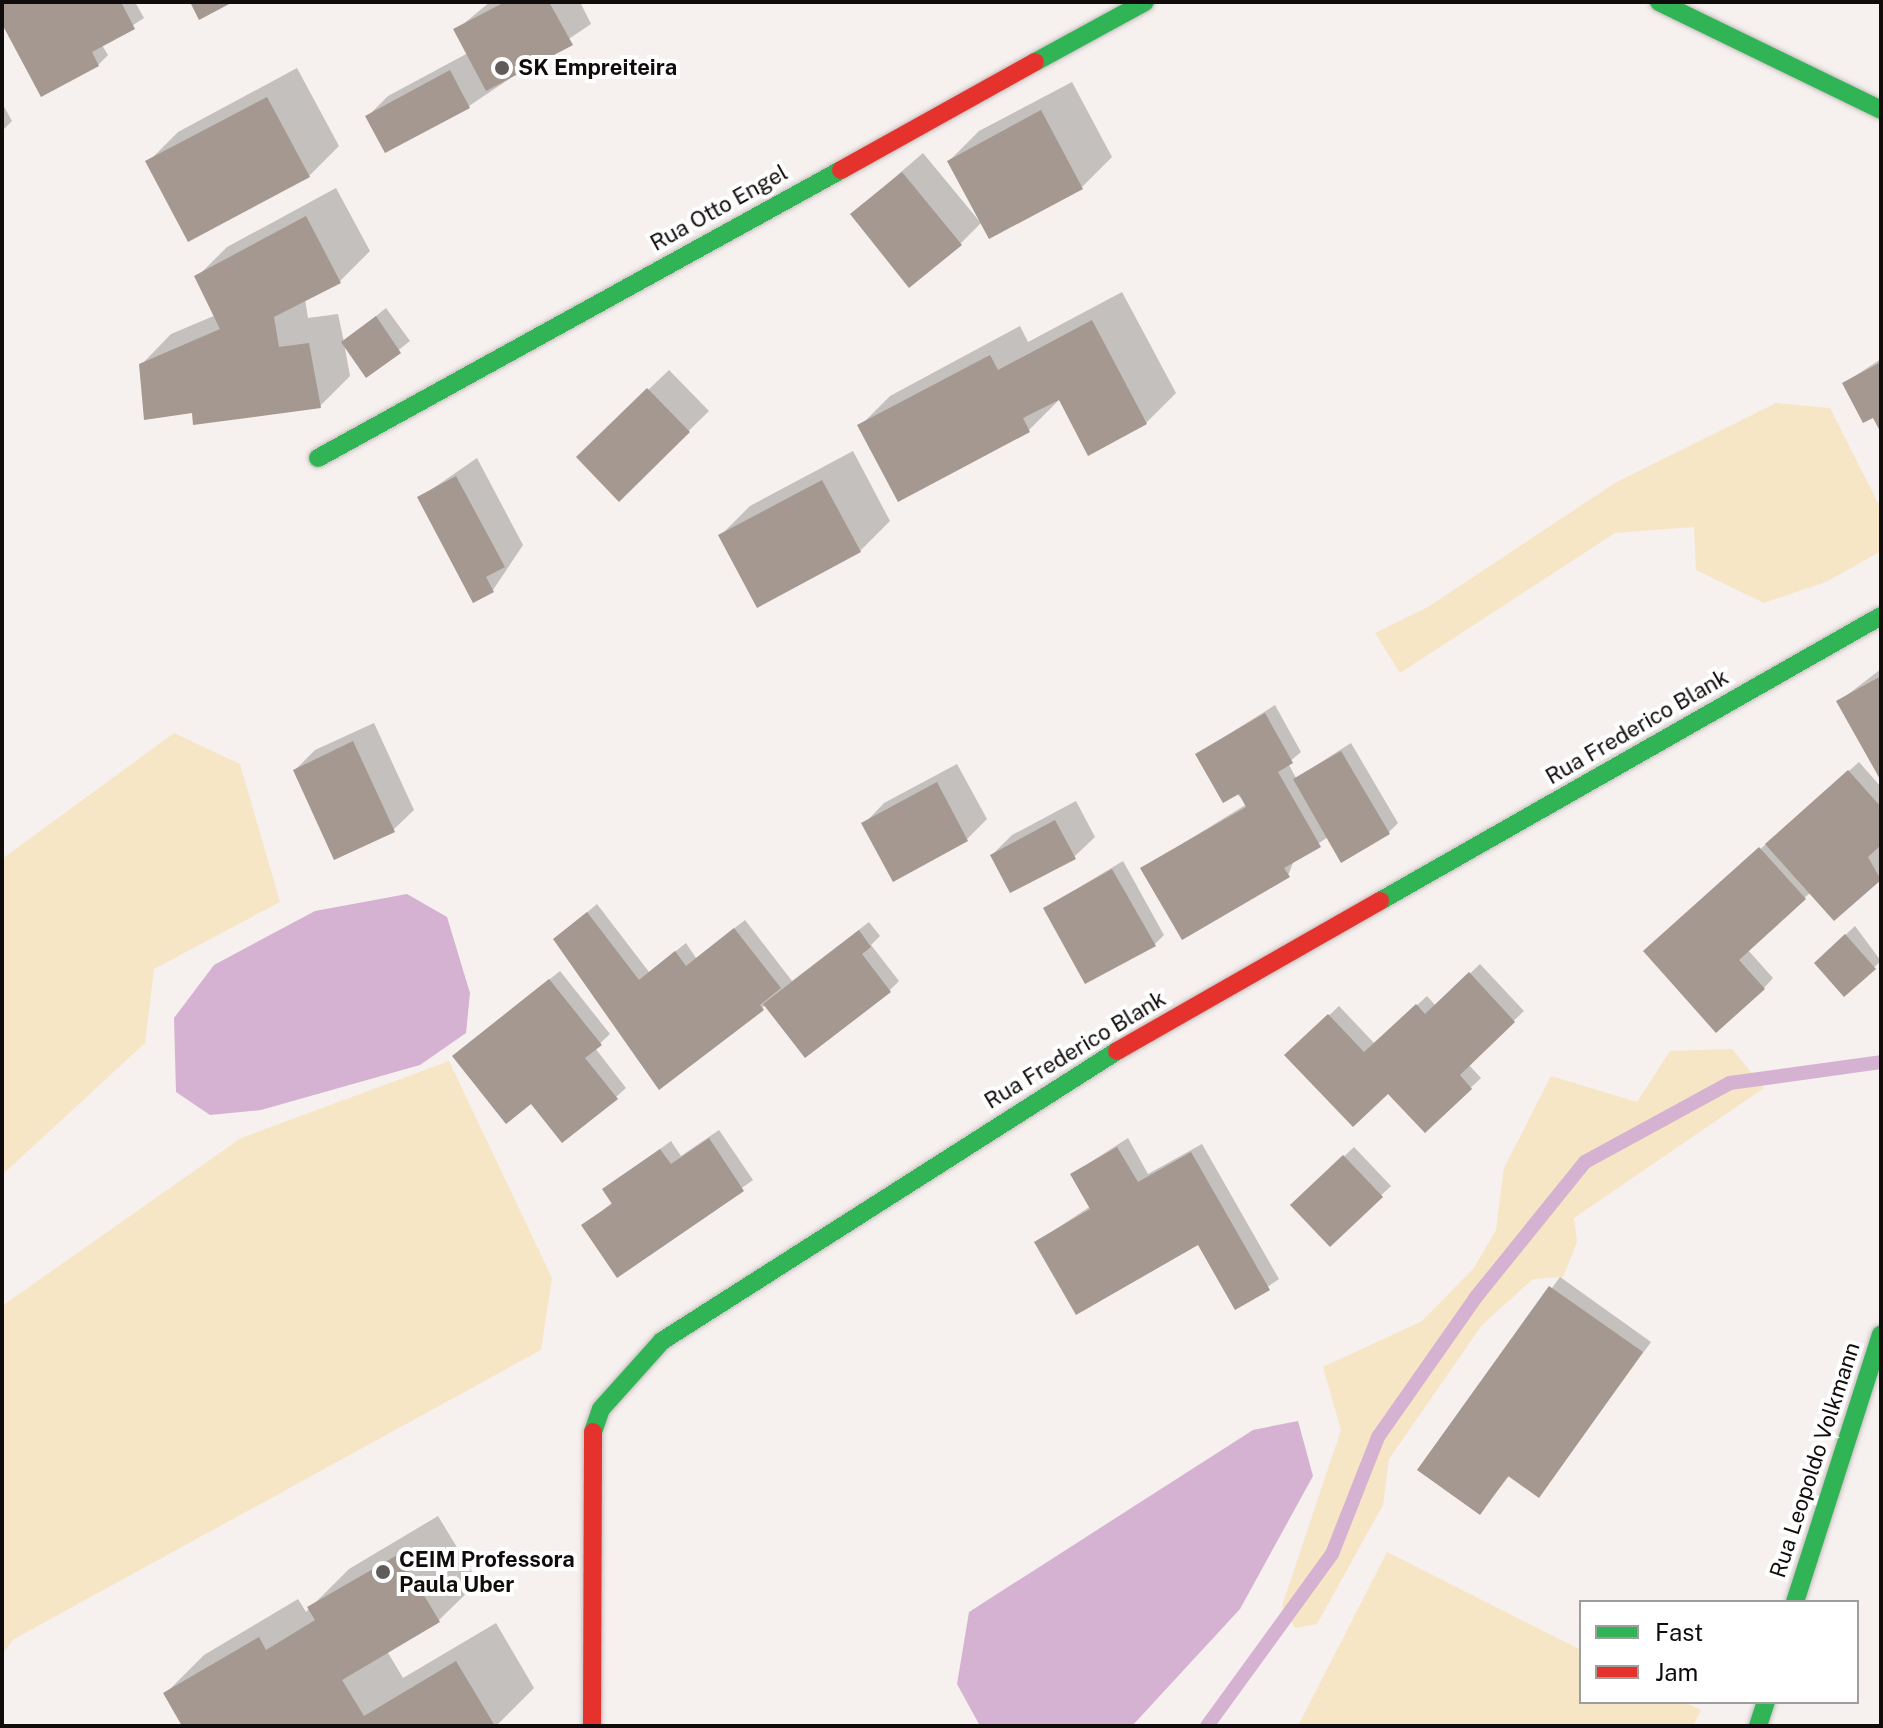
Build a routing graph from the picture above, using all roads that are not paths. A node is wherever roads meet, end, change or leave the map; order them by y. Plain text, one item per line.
1 (1145, 2) edge
2 (1659, 2) edge
3 (1881, 110) edge
4 (318, 458) dead end
5 (1881, 616) edge
6 (1881, 1334) edge
7 (1796, 1600) edge
8 (1765, 1704) edge
9 (592, 1726) edge
10 (1758, 1726) edge

1 - 4 street, Rua Otto Engel
2 - 3 street
5 - 9 street, Rua Frederico Blank
6 - 7 street, Rua Leopoldo Volkmann
8 - 10 street

